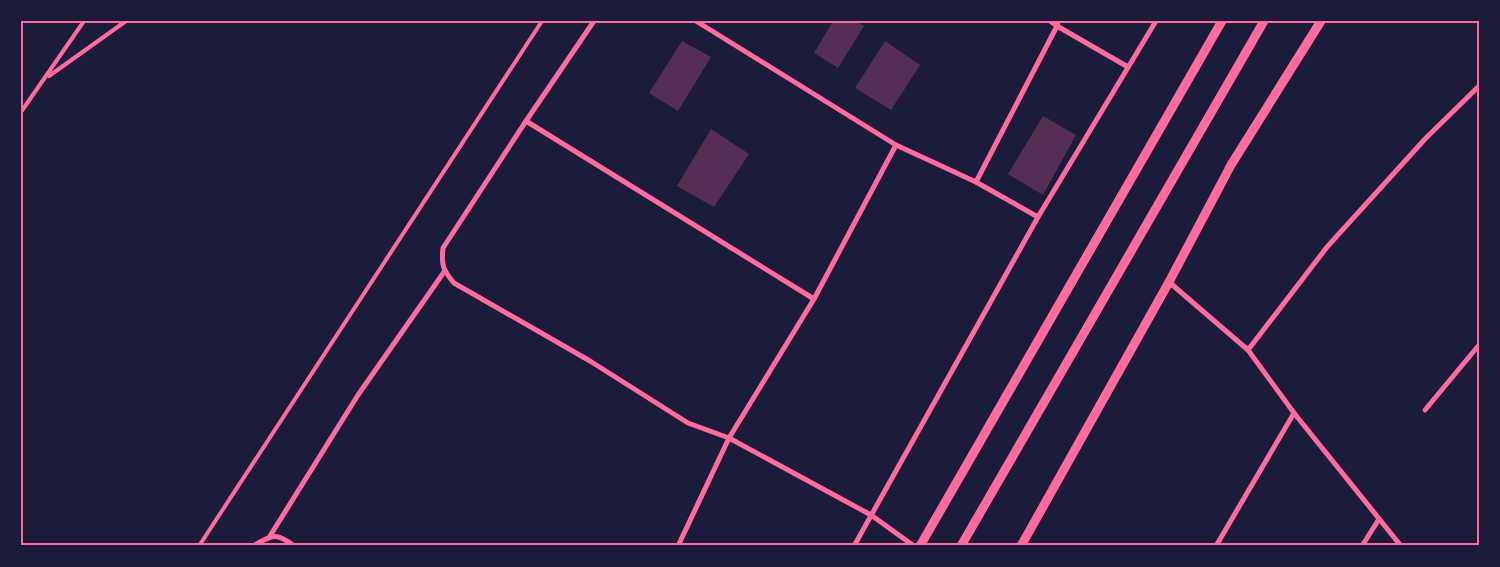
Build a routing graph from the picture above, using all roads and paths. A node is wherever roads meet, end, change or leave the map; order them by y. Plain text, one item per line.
1 (84, 21) edge
2 (126, 21) edge
3 (542, 21) edge
4 (594, 21) edge
5 (696, 21) edge
6 (1050, 21) edge
7 (1156, 21) edge
8 (1222, 21) edge
9 (1264, 21) edge
10 (1321, 21) edge
11 (1058, 24) edge
12 (1128, 67) junction
13 (45, 78) junction
14 (1479, 86) edge
15 (21, 112) edge
16 (526, 121) junction
17 (896, 145) junction
18 (976, 182) junction
19 (1038, 217) junction
20 (444, 272) junction
21 (1169, 282) junction
22 (814, 299) junction
23 (1479, 345) edge
24 (1248, 350) junction
25 (1426, 410) dead end
26 (1294, 413) junction
27 (729, 438) junction
28 (871, 515) junction
29 (1380, 519) junction
30 (270, 536) junction
31 (200, 546) edge
32 (253, 546) edge
33 (294, 546) edge
34 (678, 546) edge
35 (854, 546) edge
36 (914, 546) edge
37 (920, 546) edge
38 (961, 546) edge
39 (1022, 546) edge
40 (1216, 546) edge
41 (1362, 546) edge
42 (1401, 546) edge

1 - 13 lane
2 - 13 lane
3 - 31 lane
4 - 16 street
5 - 17 street
6 - 11 street
7 - 12 street
8 - 37 street
9 - 38 street
10 - 21 street
11 - 12 street
11 - 18 street
12 - 19 street
13 - 15 lane
14 - 24 street
16 - 20 street
16 - 22 street
17 - 18 street
17 - 22 street
18 - 19 street
19 - 28 street
20 - 27 street
20 - 30 street
21 - 24 street
21 - 39 street
22 - 27 street
23 - 25 street
24 - 26 street
26 - 29 street
26 - 40 street
27 - 28 street
27 - 34 street
28 - 35 street
28 - 36 street
29 - 41 street
29 - 42 street
30 - 32 street
30 - 33 street

